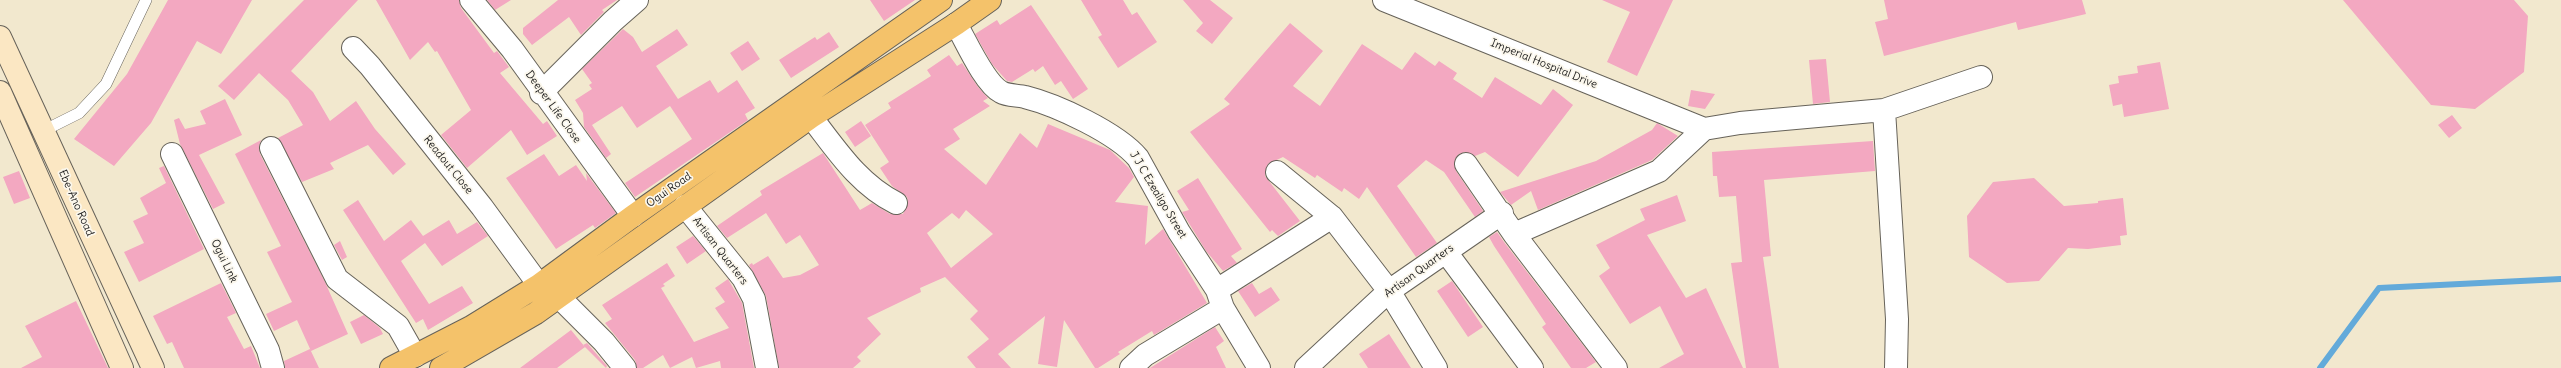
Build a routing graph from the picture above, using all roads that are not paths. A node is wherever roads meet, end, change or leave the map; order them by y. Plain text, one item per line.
1 (146, 0) edge
2 (471, 0) edge
3 (638, 0) edge
4 (941, 0) edge
5 (990, 0) edge
6 (1384, 0) edge
7 (956, 24) junction
8 (0, 37) edge
9 (353, 48) dead end
10 (1981, 77) dead end
11 (0, 92) edge
12 (541, 93) junction
13 (1884, 110) junction
14 (811, 117) junction
15 (1704, 129) junction
16 (43, 131) junction
17 (271, 148) dead end
18 (172, 154) dead end
19 (1466, 164) dead end
20 (1277, 172) dead end
21 (896, 203) dead end
22 (685, 206) junction
23 (1502, 213) junction
24 (632, 216) junction
25 (1332, 217) junction
26 (1514, 234) junction
27 (1446, 252) junction
28 (539, 285) junction
29 (1389, 291) junction
30 (559, 297) junction
31 (1220, 299) junction
32 (415, 356) junction
33 (122, 368) edge
34 (153, 368) edge
35 (273, 368) edge
36 (391, 368) edge
37 (440, 368) edge
38 (625, 368) edge
39 (767, 368) edge
40 (1131, 368) edge
41 (1258, 368) edge
42 (1306, 368) edge
43 (1436, 368) edge
44 (1532, 368) edge
45 (1616, 368) edge
46 (1896, 368) edge

1 - 16 lane
2 - 12 street, Deeper Life Close
3 - 12 street
4 - 24 main road, Ogui Road
5 - 7 main road, Ogui Road
6 - 15 street, Imperial Hospital Drive
7 - 14 main road, Ogui Road
7 - 31 street, J J C Ezealigo Street
8 - 16 main road, Ebe-Ano Road
9 - 28 street, Readout Close
10 - 13 street
11 - 33 main road
12 - 24 street, Deeper Life Close
13 - 15 street
13 - 46 street
14 - 21 street
14 - 22 main road, Ogui Road
15 - 26 street
16 - 34 main road, Ebe-Ano Road
17 - 32 street
18 - 35 street, Ogui Link
19 - 23 street
20 - 25 street
22 - 30 main road, Ogui Road
22 - 39 street, Artisan Quarters
23 - 26 street
23 - 27 street, Artisan Quarters
24 - 28 main road, Ogui Road
25 - 29 street
25 - 31 street
26 - 45 street
27 - 29 street, Artisan Quarters
27 - 44 street
28 - 32 main road, Ogui Road
29 - 42 street, Artisan Quarters
29 - 43 street
30 - 37 main road, Ogui Road
30 - 38 street
31 - 40 street
31 - 41 street
32 - 36 main road, Ogui Road

